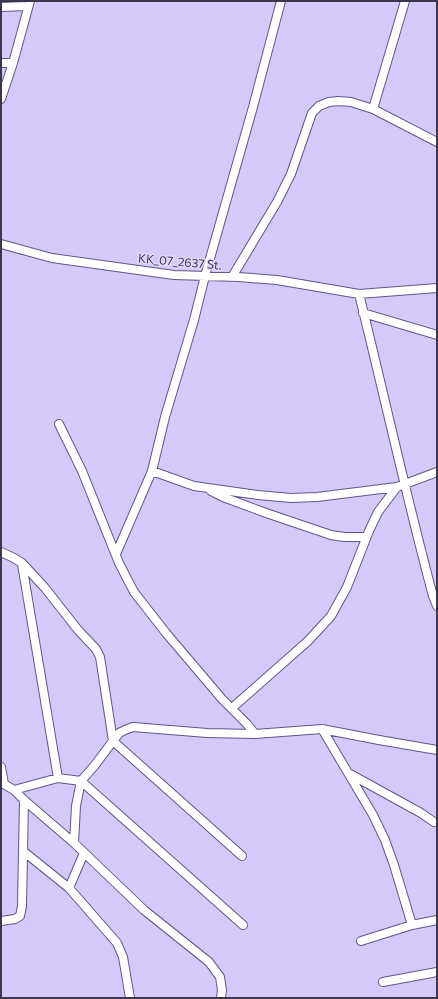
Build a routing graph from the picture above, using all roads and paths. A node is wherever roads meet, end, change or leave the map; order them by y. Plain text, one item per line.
1 (281, 1) edge
2 (405, 1) edge
3 (29, 4) edge
4 (1, 7) edge
5 (1, 63) edge
6 (13, 63) junction
7 (1, 99) edge
8 (373, 109) junction
9 (437, 142) edge
10 (1, 244) edge
11 (205, 276) junction
12 (232, 277) junction
13 (437, 288) edge
14 (358, 294) junction
15 (363, 313) junction
16 (437, 335) edge
17 (59, 424) dead end
18 (152, 472) junction
19 (437, 472) edge
20 (401, 486) junction
21 (208, 488) junction
22 (366, 537) junction
23 (1, 552) edge
24 (116, 554) junction
25 (22, 563) junction
26 (436, 602) edge
27 (232, 708) junction
28 (322, 729) junction
29 (255, 734) junction
30 (113, 741) junction
31 (437, 750) edge
32 (1, 767) edge
33 (349, 774) junction
34 (58, 778) junction
35 (81, 781) junction
36 (2, 784) edge
37 (14, 790) junction
38 (24, 800) junction
39 (434, 822) dead end
40 (74, 843) junction
41 (23, 851) junction
42 (84, 853) junction
43 (242, 856) dead end
44 (69, 888) junction
45 (437, 920) edge
46 (1, 921) edge
47 (243, 925) dead end
48 (412, 925) junction
49 (361, 941) dead end
50 (437, 972) edge
51 (383, 982) dead end
52 (130, 998) edge
53 (221, 998) edge

1 - 11 street
2 - 8 street
3 - 4 street
3 - 6 street
5 - 6 street
6 - 7 street
8 - 9 street
8 - 12 street
10 - 11 street, KK_07_2637 St.
11 - 12 street, KK_07_2637 St.
11 - 18 street
12 - 14 street, KK_07_2637 St.
13 - 14 street, KK_07_2637 St.
14 - 15 street
15 - 16 street
15 - 20 street
17 - 24 street
18 - 21 street
18 - 24 street
19 - 20 street
20 - 21 street
20 - 22 street
20 - 26 street
21 - 22 street
22 - 27 street
23 - 25 street
24 - 27 street
25 - 30 street
25 - 34 street
27 - 29 street
28 - 29 street
28 - 31 street
28 - 33 street
29 - 30 street
30 - 35 street
30 - 43 street
32 - 36 street
33 - 39 street
33 - 48 street
34 - 35 street
34 - 37 street
35 - 40 street
35 - 47 street
36 - 37 street
37 - 38 street
38 - 40 street
38 - 41 street
40 - 42 street
41 - 44 street
41 - 46 street
42 - 44 street
42 - 53 street
44 - 52 street
45 - 48 street
48 - 49 street
50 - 51 street

